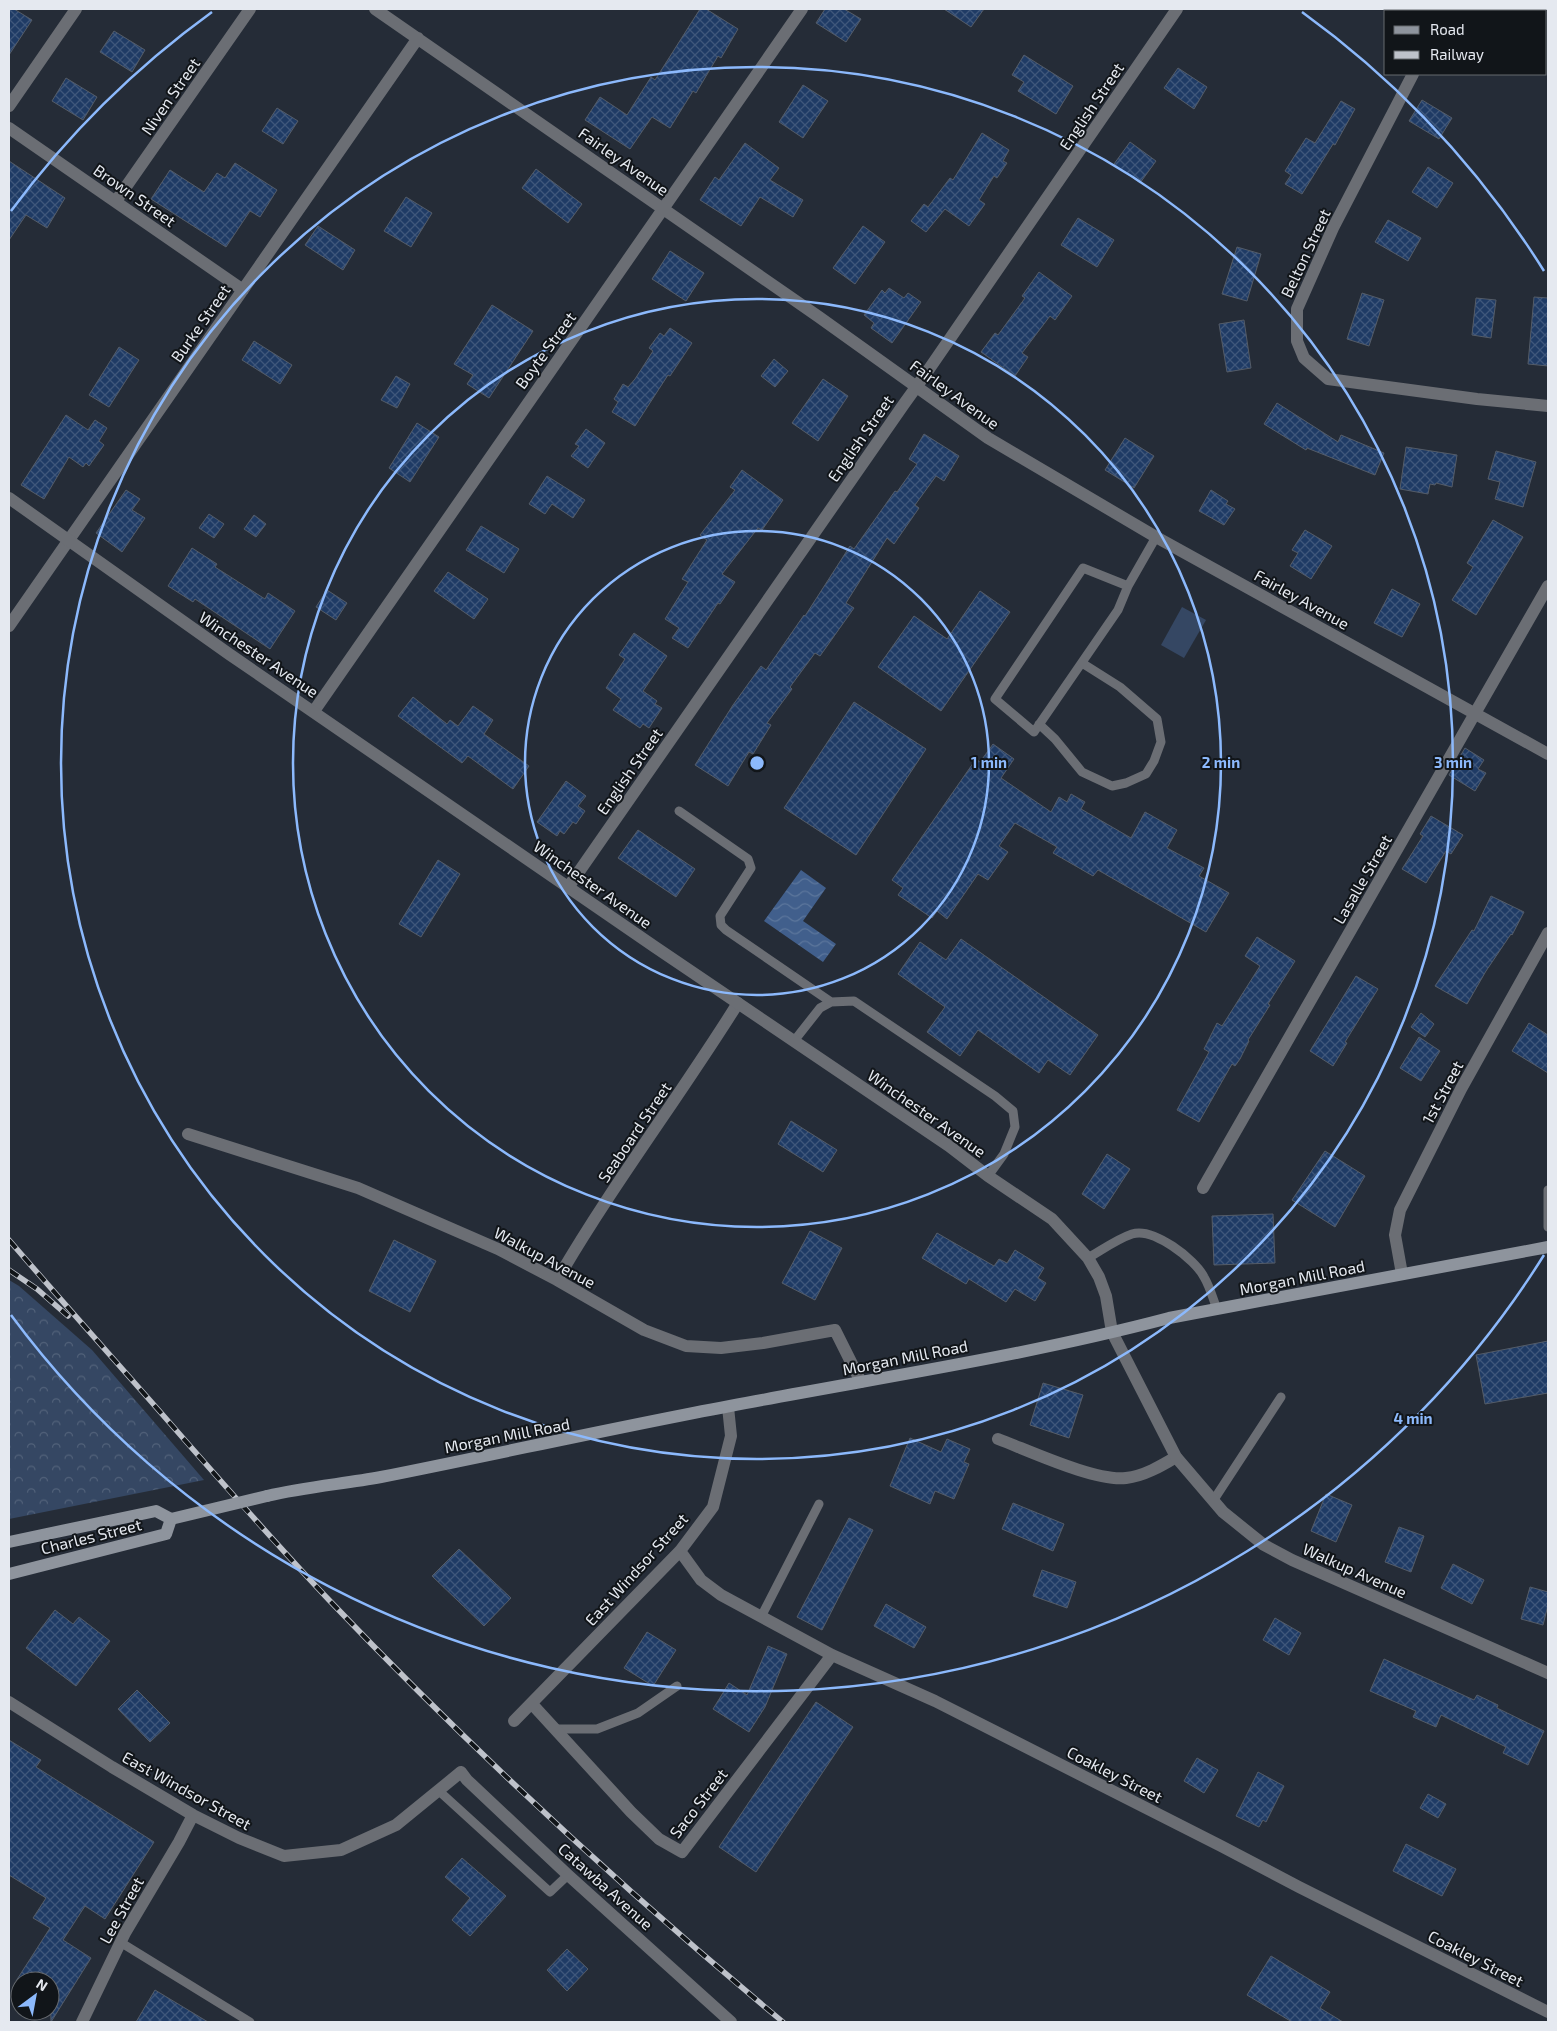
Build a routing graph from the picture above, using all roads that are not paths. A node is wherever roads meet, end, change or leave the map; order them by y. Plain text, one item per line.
1 (76, 9) edge
2 (250, 9) edge
3 (375, 9) edge
4 (802, 9) edge
5 (1177, 9) edge
6 (418, 38) junction
7 (1412, 75) edge
8 (9, 106) edge
9 (9, 128) edge
10 (116, 201) junction
11 (663, 208) junction
12 (243, 290) junction
13 (917, 386) junction
14 (1548, 406) edge
15 (9, 498) edge
16 (1156, 537) junction
17 (69, 540) junction
18 (1128, 586) junction
19 (1548, 586) edge
20 (9, 626) edge
21 (1082, 663) junction
22 (314, 711) junction
23 (1475, 713) junction
24 (1039, 724) junction
25 (1548, 754) edge
26 (679, 811) dead end
27 (569, 886) junction
28 (1548, 933) edge
29 (831, 1002) junction
30 (738, 1003) junction
31 (794, 1041) junction
32 (188, 1134) dead end
33 (988, 1176) junction
34 (1203, 1188) dead end
35 (1548, 1190) edge
36 (1548, 1227) edge
37 (1548, 1246) edge
38 (1088, 1258) junction
39 (1402, 1274) junction
40 (557, 1280) junction
41 (1217, 1309) junction
42 (1112, 1332) junction
43 (861, 1382) junction
44 (1281, 1397) dead end
45 (728, 1407) junction
46 (998, 1440) dead end
47 (1176, 1457) junction
48 (267, 1496) joint
49 (1213, 1501) junction
50 (819, 1504) dead end
51 (171, 1519) junction
52 (14, 1541) edge
53 (9, 1551) edge
54 (680, 1551) junction
55 (9, 1574) edge
56 (761, 1617) junction
57 (832, 1655) junction
58 (1548, 1673) edge
59 (677, 1686) dead end
60 (9, 1702) edge
61 (532, 1704) junction
62 (514, 1721) dead end
63 (555, 1729) junction
64 (461, 1772) joint
65 (439, 1791) junction
66 (193, 1815) junction
67 (568, 1875) junction
68 (120, 1942) junction
69 (1548, 2012) edge
70 (82, 2022) edge
71 (250, 2022) edge
72 (729, 2022) edge

1 - 8 street
2 - 10 street, Niven Street
3 - 6 street, Fairley Avenue
4 - 11 street, Boyte Street
5 - 13 street, English Street
6 - 11 street, Fairley Avenue
6 - 12 street, Burke Street
7 - 14 street, Belton Street
9 - 10 street, Brown Street
10 - 12 street, Brown Street
11 - 13 street, Fairley Avenue
11 - 22 street, Boyte Street
12 - 17 street, Burke Street
13 - 16 street, Fairley Avenue
13 - 27 street, English Street
15 - 17 street, Winchester Avenue
16 - 18 lane
16 - 23 street, Fairley Avenue
17 - 20 street, Burke Street
17 - 22 street, Winchester Avenue
18 - 21 lane
18 - 24 lane
19 - 23 street, Lasalle Street
21 - 24 lane
21 - 24 lane
22 - 27 street, Winchester Avenue
23 - 25 street, Fairley Avenue
23 - 34 street, Lasalle Street
26 - 29 lane
27 - 30 street, Winchester Avenue
28 - 39 street, 1st Street
29 - 31 lane
29 - 33 lane
30 - 31 street, Winchester Avenue
30 - 40 street, Seaboard Street
31 - 33 street, Winchester Avenue
32 - 40 street, Walkup Avenue
33 - 38 street, Winchester Avenue
35 - 36 lane
37 - 39 main road, Morgan Mill Road
38 - 41 lane
38 - 42 street, Winchester Avenue
39 - 41 main road, Morgan Mill Road
40 - 43 street, Walkup Avenue
41 - 42 main road, Morgan Mill Road
42 - 43 main road, Morgan Mill Road
42 - 47 street, Walkup Avenue
43 - 45 main road, Morgan Mill Road
44 - 49 lane
45 - 48 main road, Morgan Mill Road
45 - 54 street, East Windsor Street
46 - 47 street
47 - 49 street, Walkup Avenue
48 - 51 main road, Charles Street, bridge
49 - 58 street, Walkup Avenue
50 - 56 lane
51 - 52 main road, Charles Street
51 - 55 main road, Charles Street
52 - 53 main road
54 - 56 street, Coakley Street
54 - 61 street, East Windsor Street
56 - 57 street, Coakley Street
57 - 63 street, Saco Street
57 - 69 street, Coakley Street
59 - 63 lane
60 - 66 street, East Windsor Street
61 - 62 street, East Windsor Street
61 - 63 street, Saco Street
64 - 65 street, East Windsor Street
64 - 67 street, Catawba Avenue
65 - 66 street, East Windsor Street
65 - 67 lane
66 - 68 street, Lee Street
67 - 72 street, Catawba Avenue
68 - 70 street, Lee Street
68 - 71 lane

